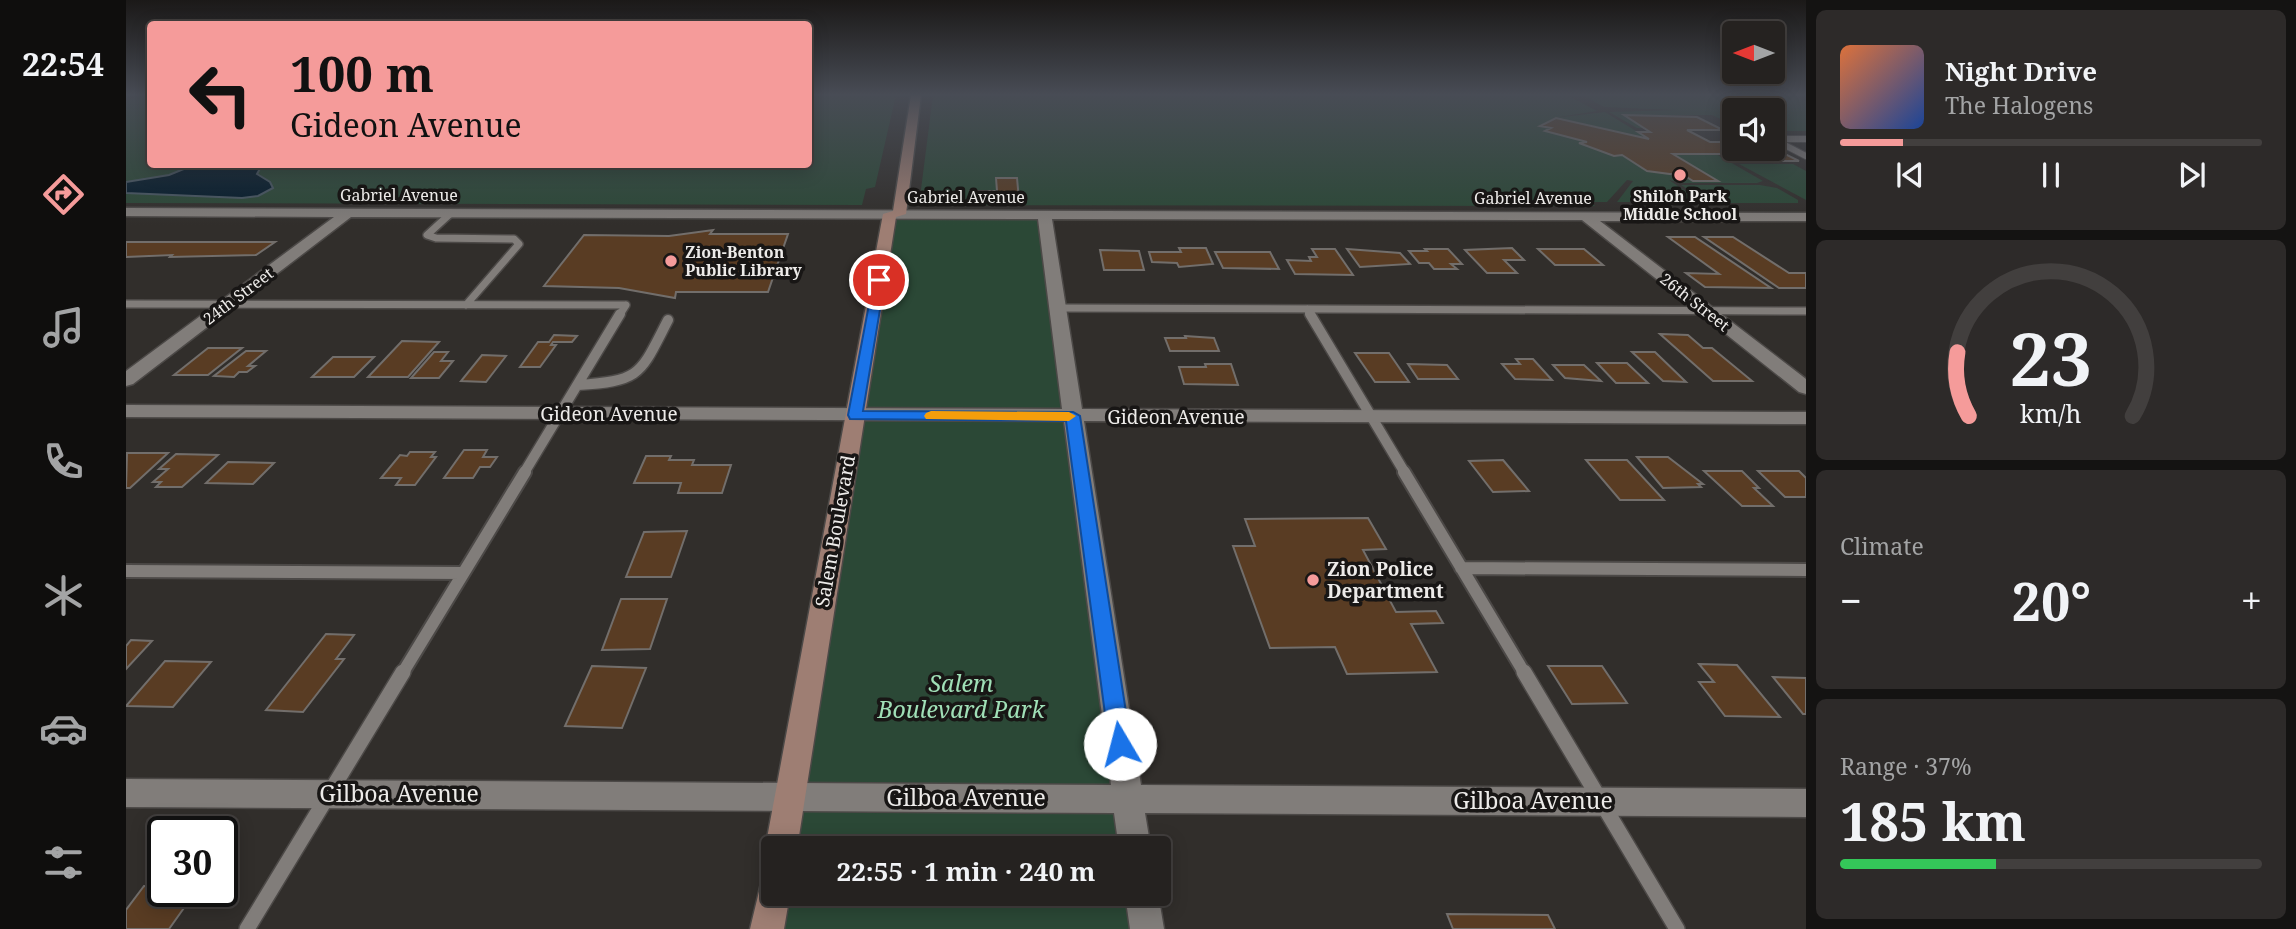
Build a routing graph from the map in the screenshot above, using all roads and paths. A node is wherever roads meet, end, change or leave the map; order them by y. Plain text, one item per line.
1 (908, 138) edge
2 (1805, 139) edge
3 (1804, 154) edge
4 (126, 212) edge
5 (349, 212) junction
6 (451, 213) junction
7 (894, 214) junction
8 (1044, 215) junction
9 (1585, 216) junction
10 (1806, 216) edge
11 (126, 304) edge
12 (227, 304) junction
13 (466, 305) junction
14 (1057, 308) junction
15 (1307, 309) junction
16 (1706, 310) junction
17 (1806, 311) edge
18 (668, 320) dead end
19 (126, 380) edge
20 (578, 385) junction
21 (1806, 388) edge
22 (126, 411) edge
23 (560, 414) junction
24 (855, 415) junction
25 (1073, 416) junction
26 (1372, 417) junction
27 (1806, 418) edge
28 (1461, 568) junction
29 (1806, 570) edge
30 (126, 571) edge
31 (463, 573) junction
32 (126, 793) edge
33 (330, 794) junction
34 (790, 797) junction
35 (1128, 799) junction
36 (1601, 802) junction
37 (1806, 803) edge
38 (783, 836) edge
39 (1133, 836) edge
40 (771, 906) edge
41 (1144, 906) edge
42 (247, 929) edge
43 (767, 929) edge
44 (1147, 929) edge
45 (1676, 929) edge

1 - 7 street, Salem Boulevard
2 - 3 lane
4 - 5 street, Gabriel Avenue
5 - 6 street, Gabriel Avenue
5 - 12 street, 24th Street
6 - 7 street, Gabriel Avenue
6 - 13 lane
7 - 8 street, Gabriel Avenue
7 - 24 street, Salem Boulevard
8 - 9 street, Gabriel Avenue
8 - 14 street
9 - 10 street, Gabriel Avenue
9 - 16 street, 26th Street
11 - 12 lane
12 - 13 lane
12 - 19 street, 24th Street
13 - 20 lane
14 - 15 lane
14 - 25 street
15 - 16 lane
15 - 26 lane
16 - 17 lane
16 - 21 street, 26th Street
18 - 20 lane
20 - 23 lane
22 - 23 street, Gideon Avenue
23 - 24 street, Gideon Avenue
23 - 31 lane
24 - 25 street, Gideon Avenue
24 - 34 street, Salem Boulevard
25 - 26 street, Gideon Avenue
25 - 35 street
26 - 27 street, Gideon Avenue
26 - 28 lane
28 - 29 lane
28 - 36 lane
30 - 31 lane
31 - 33 lane
32 - 33 street, Gilboa Avenue
33 - 34 street, Gilboa Avenue
33 - 42 lane
34 - 35 street, Gilboa Avenue
34 - 38 street, Salem Boulevard
35 - 36 street, Gilboa Avenue
35 - 39 street
36 - 37 street, Gilboa Avenue
36 - 45 lane
40 - 43 street
41 - 44 street

